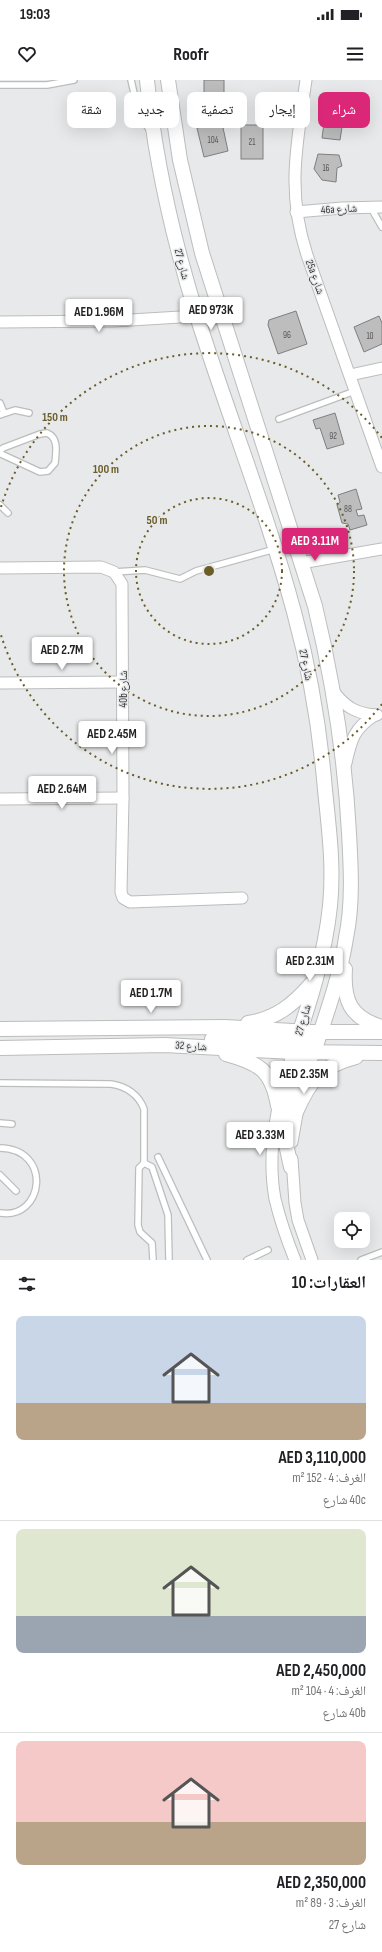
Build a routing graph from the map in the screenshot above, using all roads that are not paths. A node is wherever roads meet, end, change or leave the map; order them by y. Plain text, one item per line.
1 (74, 80) edge
2 (131, 80) edge
3 (147, 80) edge
4 (168, 80) edge
5 (306, 80) edge
6 (0, 85) edge
7 (154, 136) junction
8 (376, 207) edge
9 (296, 212) junction
10 (382, 227) edge
11 (221, 314) junction
12 (197, 316) junction
13 (0, 322) edge
14 (382, 368) edge
15 (350, 375) junction
16 (355, 391) junction
17 (0, 403) edge
18 (29, 412) dead end
19 (2, 414) edge
20 (279, 419) dead end
21 (0, 453) edge
22 (382, 467) edge
23 (0, 504) edge
24 (8, 513) dead end
25 (275, 549) junction
26 (382, 549) edge
27 (302, 563) junction
28 (0, 568) edge
29 (114, 572) junction
30 (123, 682) junction
31 (0, 683) edge
32 (334, 692) junction
33 (379, 715) edge
34 (345, 770) junction
35 (123, 798) junction
36 (0, 799) edge
37 (242, 898) dead end
38 (331, 904) junction
39 (346, 938) junction
40 (315, 980) junction
41 (225, 1027) junction
42 (382, 1027) edge
43 (0, 1029) edge
44 (382, 1032) edge
45 (382, 1040) edge
46 (307, 1042) junction
47 (164, 1045) junction
48 (0, 1048) edge
49 (204, 1048) junction
50 (377, 1053) edge
51 (0, 1084) edge
52 (278, 1106) junction
53 (296, 1112) junction
54 (0, 1123) edge
55 (12, 1124) dead end
56 (0, 1148) edge
57 (158, 1157) dead end
58 (144, 1163) junction
59 (292, 1168) junction
60 (0, 1175) edge
61 (16, 1191) dead end
62 (0, 1213) edge
63 (268, 1250) dead end
64 (382, 1252) edge
65 (153, 1260) edge
66 (169, 1260) edge
67 (207, 1260) edge
68 (247, 1260) edge
69 (294, 1260) edge
70 (312, 1260) edge
71 (361, 1260) edge

1 - 6 lane
2 - 7 lane
3 - 7 street, شارع 27
4 - 11 street, شارع 27
5 - 9 street, 25a شارع
7 - 12 street, شارع 27
8 - 9 street, 46a شارع
8 - 10 lane
9 - 15 street, 25a شارع
11 - 12 street
11 - 27 street, شارع 27
12 - 13 street
12 - 25 street, شارع 27
14 - 15 street
15 - 16 street, 25a شارع
16 - 20 lane
16 - 22 street, 25a شارع
17 - 19 lane
18 - 19 lane
21 - 21 lane
23 - 24 lane
25 - 29 lane
25 - 38 street, شارع 27
26 - 27 street
27 - 32 street, شارع 27
28 - 29 street
29 - 30 street, 40b شارع
30 - 31 street
30 - 35 street, 40b شارع
32 - 33 street
32 - 34 street, شارع 27
33 - 34 street
34 - 39 street, شارع 27
35 - 36 street
35 - 37 street, 40b شارع
38 - 40 street, شارع 27
38 - 46 street
39 - 42 street
39 - 46 street, شارع 27
40 - 41 street
40 - 46 street, شارع 27
41 - 43 street, شارع 32
41 - 46 street, شارع 32
44 - 46 street, شارع 32
45 - 46 street
46 - 47 street
46 - 49 street, شارع 32
46 - 50 street, شارع 32
46 - 52 street, شارع 27
46 - 53 street, شارع 27
46 - 59 street
47 - 48 street, شارع 32
47 - 49 street, شارع 32
49 - 52 street
50 - 53 street
51 - 58 lane
52 - 69 street, شارع 27
53 - 59 street, شارع 27
54 - 55 lane
56 - 62 lane
57 - 67 lane
58 - 65 lane
58 - 66 lane
59 - 70 street, شارع 27
60 - 61 lane
63 - 68 lane
64 - 71 lane

